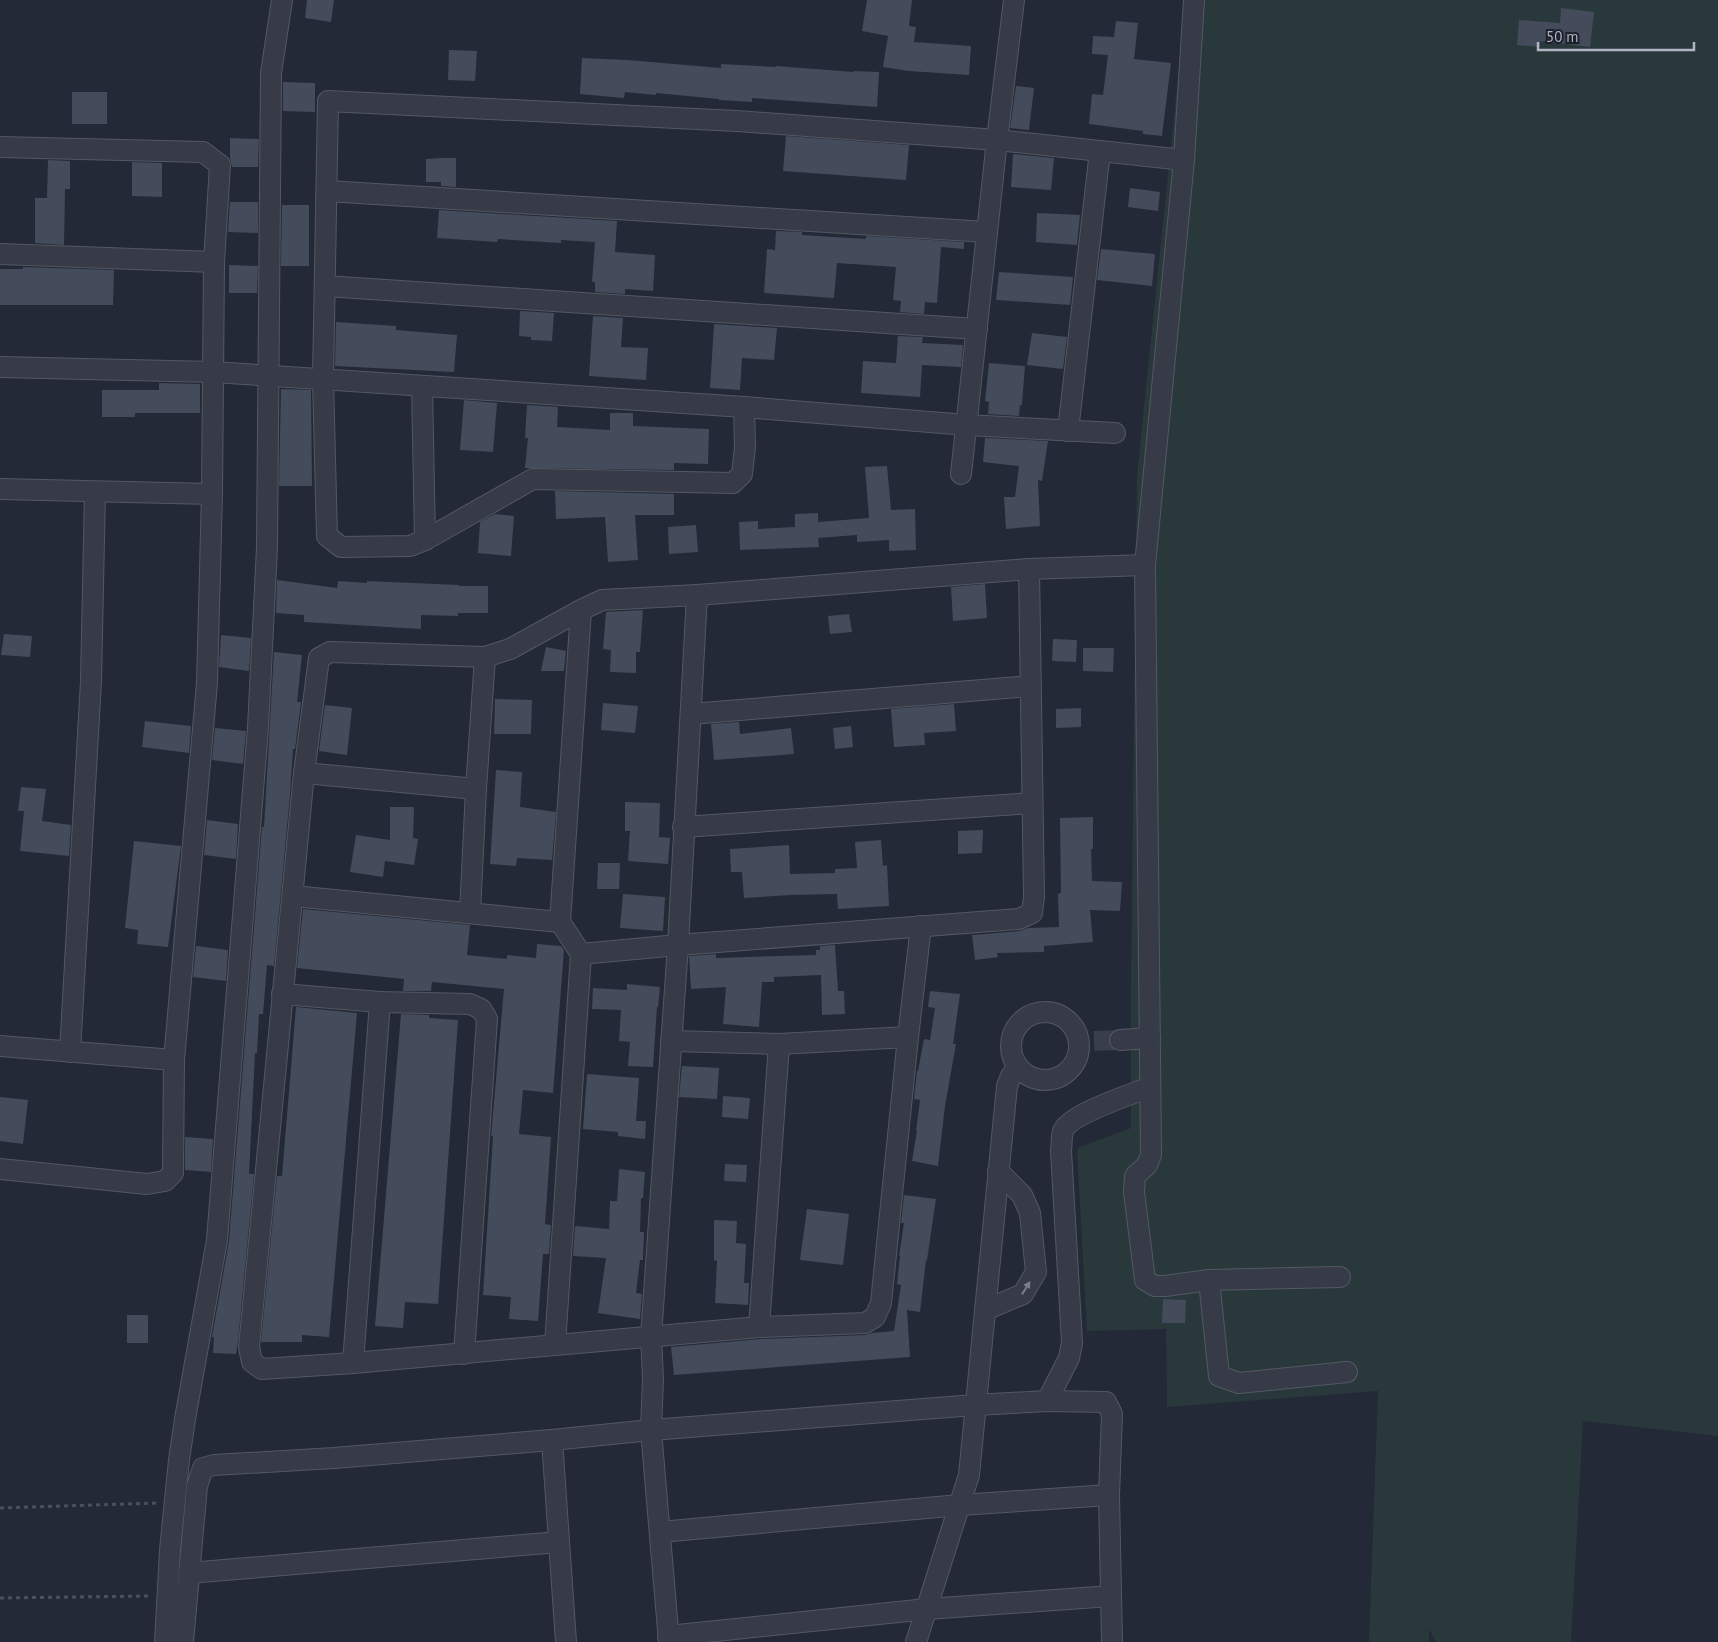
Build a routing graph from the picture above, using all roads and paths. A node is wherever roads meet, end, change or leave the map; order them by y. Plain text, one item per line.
1 (282, 0) edge
2 (1014, 0) edge
3 (1194, 0) edge
4 (997, 140) junction
5 (0, 147) edge
6 (1100, 151) junction
7 (1184, 160) junction
8 (327, 191) junction
9 (987, 232) junction
10 (0, 254) edge
11 (214, 262) junction
12 (325, 286) junction
13 (977, 329) junction
14 (0, 367) edge
15 (213, 372) junction
16 (268, 376) junction
17 (323, 379) junction
18 (422, 386) junction
19 (744, 407) junction
20 (967, 425) junction
21 (1068, 431) junction
22 (1115, 434) dead end
23 (962, 474) dead end
24 (0, 489) edge
25 (95, 492) junction
26 (212, 494) junction
27 (425, 540) junction
28 (1145, 565) junction
29 (1029, 569) junction
30 (697, 595) junction
31 (581, 610) junction
32 (485, 657) junction
33 (1031, 686) junction
34 (690, 714) junction
35 (304, 773) junction
36 (476, 790) junction
37 (1032, 803) junction
38 (683, 827) junction
39 (293, 896) junction
40 (470, 914) junction
41 (560, 922) junction
42 (921, 926) junction
43 (678, 945) junction
44 (580, 954) junction
45 (282, 994) junction
46 (380, 1002) junction
47 (908, 1037) junction
48 (1150, 1038) junction
49 (1120, 1040) tunnel mouth
50 (671, 1042) junction
51 (779, 1044) junction
52 (0, 1046) edge
53 (70, 1052) junction
54 (174, 1060) junction
55 (1018, 1067) junction
56 (1150, 1087) junction
57 (0, 1168) edge
58 (998, 1171) junction
59 (1340, 1276) dead end
60 (1209, 1280) junction
61 (985, 1310) junction
62 (759, 1327) junction
63 (651, 1337) junction
64 (555, 1345) junction
65 (464, 1354) junction
66 (353, 1363) junction
67 (1347, 1372) dead end
68 (1047, 1401) junction
69 (975, 1405) junction
70 (651, 1430) junction
71 (552, 1440) junction
72 (1109, 1496) junction
73 (174, 1502) junction
74 (960, 1505) junction
75 (0, 1508) edge
76 (660, 1532) junction
77 (559, 1542) junction
78 (189, 1573) junction
79 (167, 1595) junction
80 (1111, 1596) junction
81 (0, 1598) edge
82 (927, 1609) junction
83 (669, 1639) edge
84 (165, 1642) edge
85 (183, 1642) edge
86 (566, 1642) edge
87 (916, 1642) edge
88 (1112, 1642) edge

1 - 16 street
2 - 4 street
3 - 7 street
4 - 6 street
4 - 8 street
4 - 9 street
5 - 11 street
6 - 7 street
6 - 21 street
7 - 28 street
8 - 9 street
8 - 12 street
9 - 13 street
10 - 11 street
11 - 15 street
12 - 13 street
12 - 17 street
13 - 20 street
14 - 15 street
15 - 16 street
15 - 26 street
16 - 17 street
16 - 73 street
17 - 18 street
17 - 27 street
18 - 19 street
18 - 27 street
19 - 20 street
19 - 27 street
20 - 21 street
20 - 23 street
21 - 22 street
24 - 25 street
25 - 26 street
25 - 53 street
26 - 54 street
28 - 29 street
28 - 48 street
29 - 30 street
29 - 33 street
30 - 31 street
30 - 34 street
31 - 32 street
31 - 41 street
32 - 35 street
32 - 36 street
33 - 34 street
33 - 37 street
34 - 38 street
35 - 36 street
35 - 39 street
36 - 40 street
37 - 38 street
37 - 42 street
38 - 43 street
39 - 40 street
39 - 45 street
40 - 41 street
41 - 44 street
42 - 43 street
42 - 47 street
43 - 44 street
43 - 50 street
44 - 64 street
45 - 46 street
45 - 66 street
46 - 65 street
46 - 66 street
47 - 51 street
47 - 62 street
48 - 49 street
48 - 56 street
50 - 51 street
50 - 63 street
51 - 62 street
52 - 53 street
53 - 54 street
54 - 57 street
55 - 55 street
55 - 58 street
56 - 60 street
56 - 68 street
58 - 61 street
61 -> 58 street
59 - 60 street
60 - 67 street
61 - 69 street
62 - 63 street
63 - 64 street
63 - 70 street
64 - 65 street
65 - 66 street
68 - 69 street
68 - 72 street
69 - 70 street
69 - 74 street
70 - 71 street
70 - 76 street
71 - 77 street
71 - 78 street
72 - 74 street
72 - 80 street
73 - 75 path
73 - 79 street
74 - 76 street
74 - 82 street
76 - 83 street
77 - 78 street
77 - 86 street
78 - 85 street
79 - 81 path
79 - 84 street
80 - 82 street
80 - 88 street
82 - 83 street
82 - 87 street

